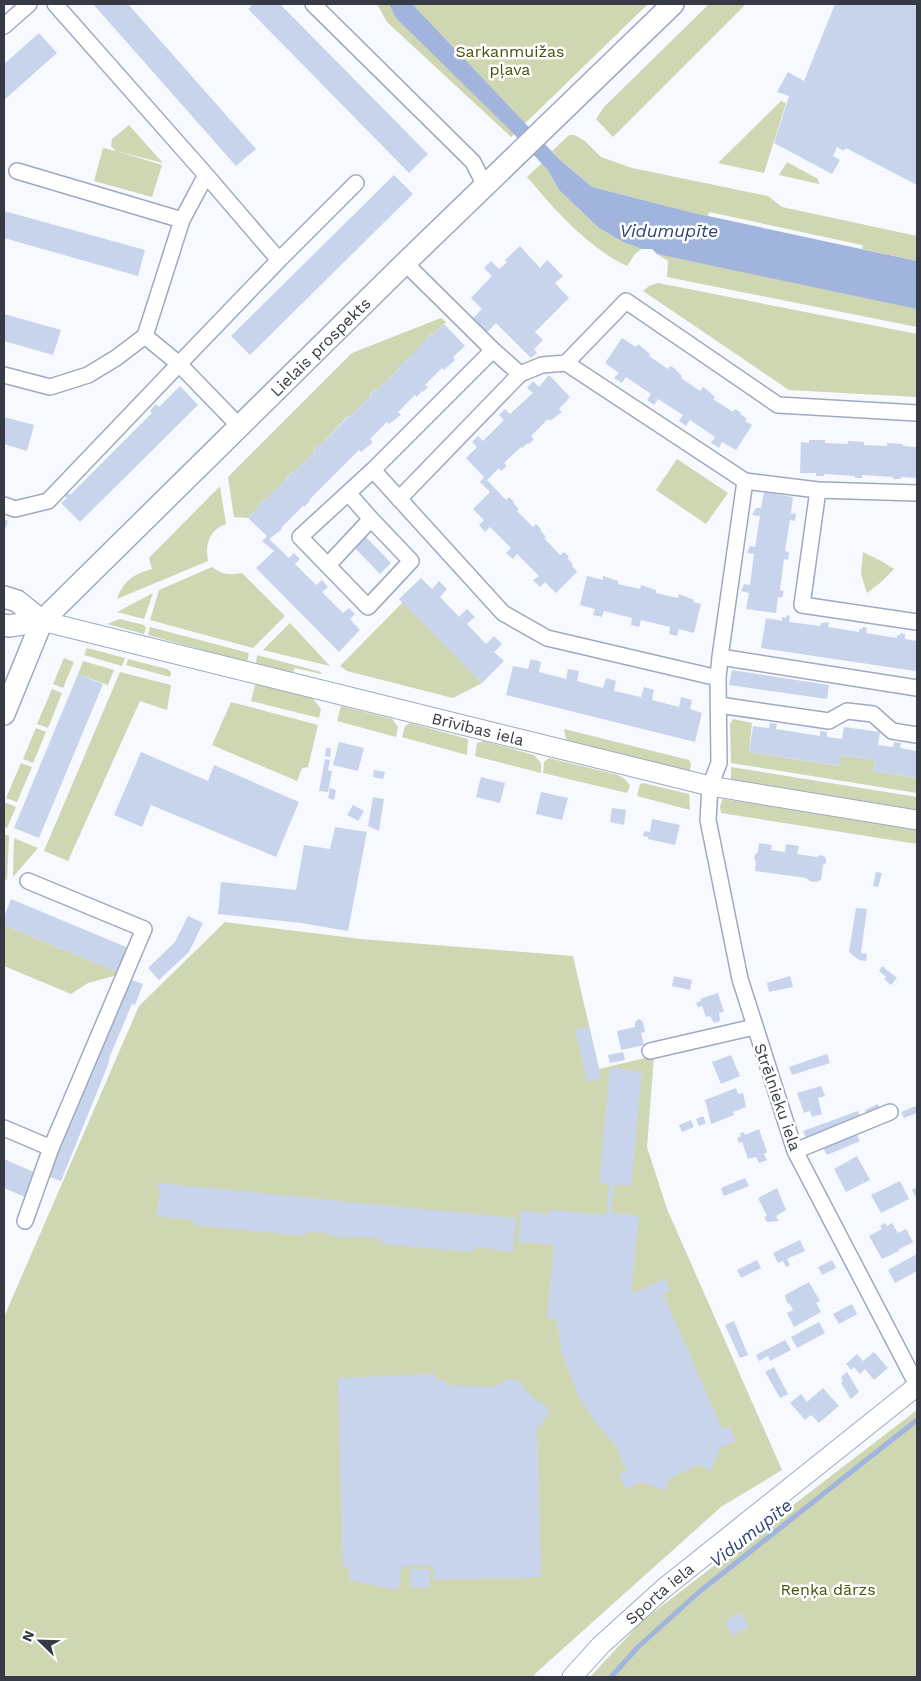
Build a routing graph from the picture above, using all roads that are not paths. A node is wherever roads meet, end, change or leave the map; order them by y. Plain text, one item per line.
1 (29, 4) edge
2 (55, 4) edge
3 (313, 4) edge
4 (673, 4) edge
5 (4, 26) edge
6 (17, 171) dead end
7 (206, 174) junction
8 (356, 183) dead end
9 (485, 186) junction
10 (182, 220) junction
11 (279, 260) junction
12 (405, 263) junction
13 (145, 336) junction
14 (493, 350) junction
15 (566, 363) junction
16 (179, 364) junction
17 (520, 374) junction
18 (4, 375) edge
19 (917, 413) edge
20 (239, 426) junction
21 (373, 470) junction
22 (745, 481) junction
23 (818, 490) junction
24 (348, 492) junction
25 (917, 493) edge
26 (399, 499) junction
27 (4, 505) edge
28 (371, 519) junction
29 (328, 565) junction
30 (4, 597) edge
31 (42, 621) junction
32 (917, 622) edge
33 (4, 625) edge
34 (720, 657) junction
35 (718, 678) junction
36 (917, 688) edge
37 (719, 705) junction
38 (4, 714) edge
39 (917, 735) edge
40 (710, 786) junction
41 (917, 820) edge
42 (28, 881) dead end
43 (754, 1027) junction
44 (650, 1051) dead end
45 (890, 1112) dead end
46 (4, 1128) edge
47 (51, 1148) junction
48 (795, 1151) junction
49 (25, 1222) dead end
50 (917, 1386) edge
51 (572, 1677) edge

1 - 5 street
2 - 7 street
3 - 9 street
4 - 9 main road, Lielais prospekts
6 - 10 street
7 - 10 street
7 - 11 street
8 - 11 street
9 - 12 main road, Lielais prospekts
10 - 13 street
11 - 16 street
12 - 14 street
12 - 20 main road, Lielais prospekts
13 - 16 street
13 - 18 street
14 - 17 street
14 - 21 street
15 - 17 street
15 - 19 street
15 - 22 street
16 - 20 street
16 - 27 street
17 - 26 street
20 - 31 main road, Lielais prospekts
21 - 24 street
21 - 26 street
22 - 23 street
22 - 34 street, Strēlnieku iela
23 - 25 street
23 - 32 street
24 - 28 street
24 - 29 street
26 - 35 street
28 - 29 street
28 - 29 street
30 - 31 main road, Brīvības iela
31 - 33 main road, Brīvības iela
31 - 38 main road, Lielais prospekts
31 - 40 street, Brīvības iela
34 - 35 street, Strēlnieku iela
34 - 36 street
35 - 37 street, Strēlnieku iela
37 - 39 street
37 - 40 street, Strēlnieku iela
40 - 41 street, Brīvības iela
40 - 43 street, Strēlnieku iela
42 - 47 street
43 - 44 street
43 - 48 street, Strēlnieku iela
45 - 48 street
46 - 47 street
47 - 49 street
48 - 50 street, Strēlnieku iela
50 - 51 street, Sporta iela

